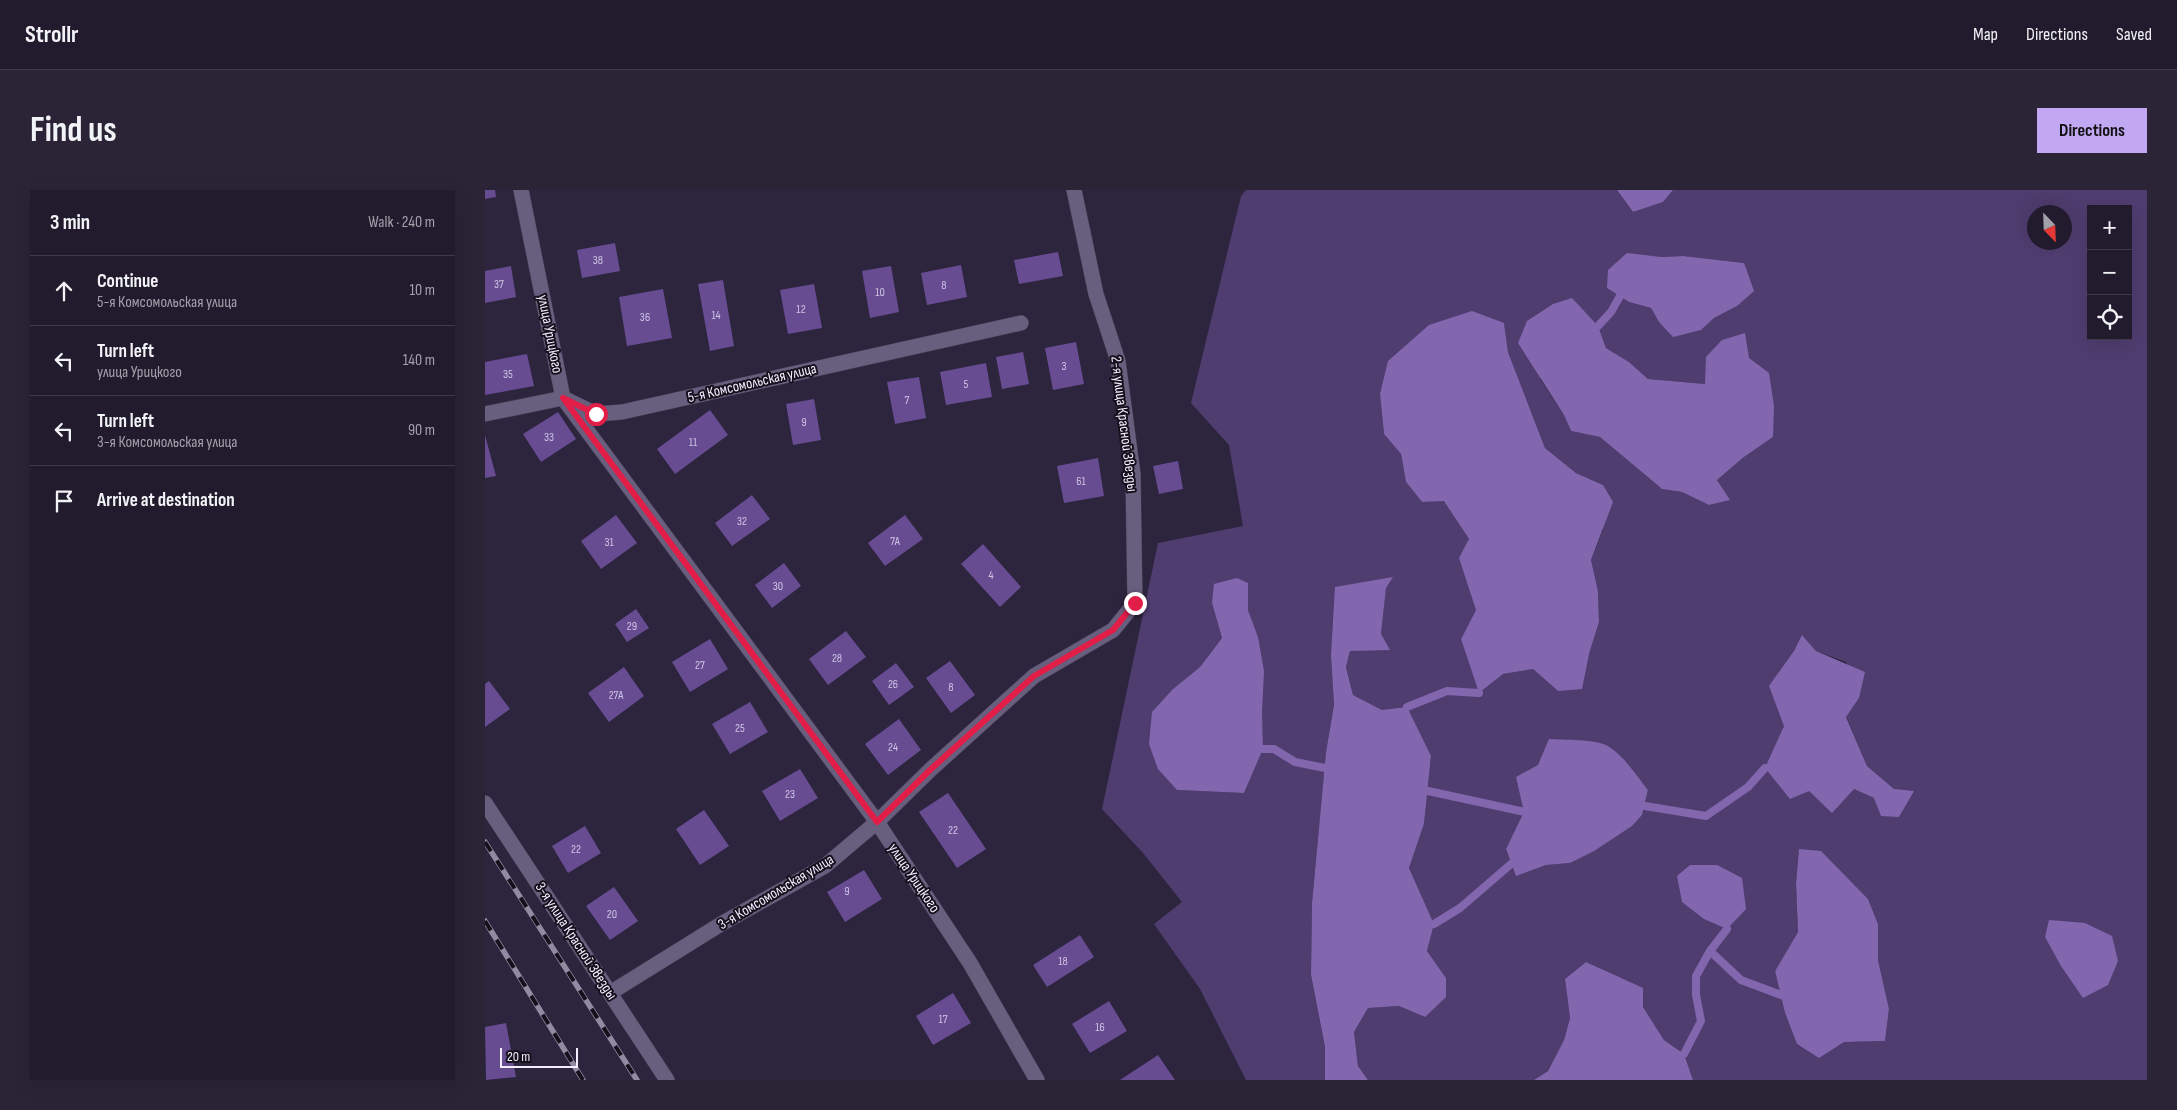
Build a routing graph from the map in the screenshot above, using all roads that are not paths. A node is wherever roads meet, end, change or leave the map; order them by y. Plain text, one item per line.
1 (521, 190) edge
2 (1074, 190) edge
3 (1021, 323) dead end
4 (563, 398) junction
5 (485, 414) edge
6 (1135, 603) joint
7 (485, 803) edge
8 (877, 822) junction
9 (610, 993) junction
10 (667, 1080) edge
11 (1037, 1080) edge

1 - 4 street, улица Урицкого
2 - 6 street, 2-я улица Красной Звезды
3 - 4 street, 5-я Комсомольская улица
4 - 5 street
4 - 8 street, улица Урицкого
6 - 8 street, 3-я Комсомольская улица
7 - 9 street, 3-я улица Красной Звезды
8 - 9 street, 3-я Комсомольская улица
8 - 11 street, улица Урицкого
9 - 10 street, 3-я улица Красной Звезды

